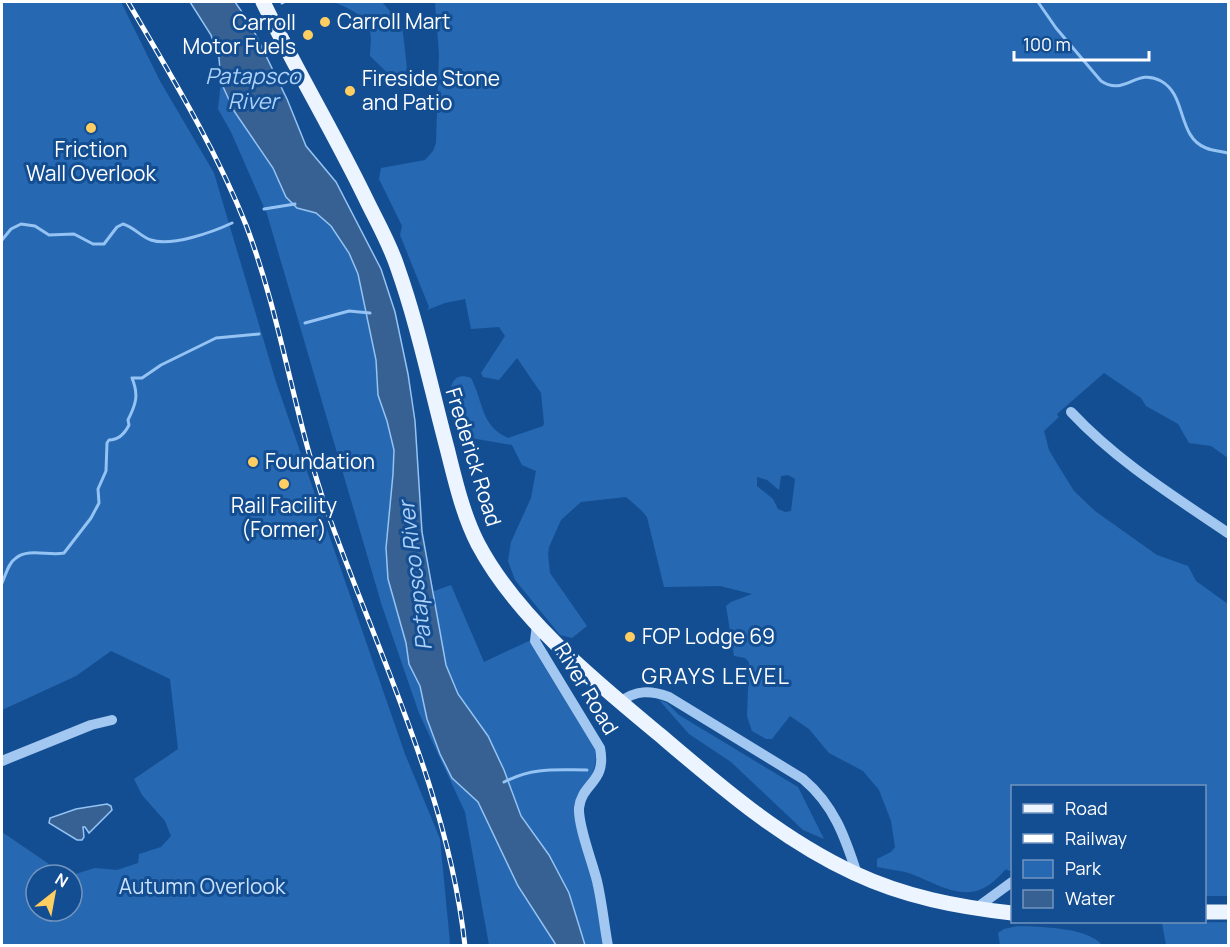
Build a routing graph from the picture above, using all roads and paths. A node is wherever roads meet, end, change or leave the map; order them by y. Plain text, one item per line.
1 (263, 2) edge
2 (1071, 412) dead end
3 (1228, 533) edge
4 (537, 624) junction
5 (620, 702) junction
6 (112, 720) dead end
7 (2, 761) edge
8 (857, 874) junction
9 (1011, 883) edge
10 (975, 909) junction
11 (1206, 912) edge
12 (1228, 912) edge
13 (1011, 913) edge
14 (608, 945) edge

1 - 4 main road, Frederick Road
2 - 3 street
4 - 5 main road, Frederick Road
4 - 14 street, River Road
5 - 8 main road, Frederick Road
5 - 8 street
6 - 7 street
8 - 10 main road, Frederick Road
9 - 10 street
10 - 13 main road, Frederick Road
11 - 12 main road

